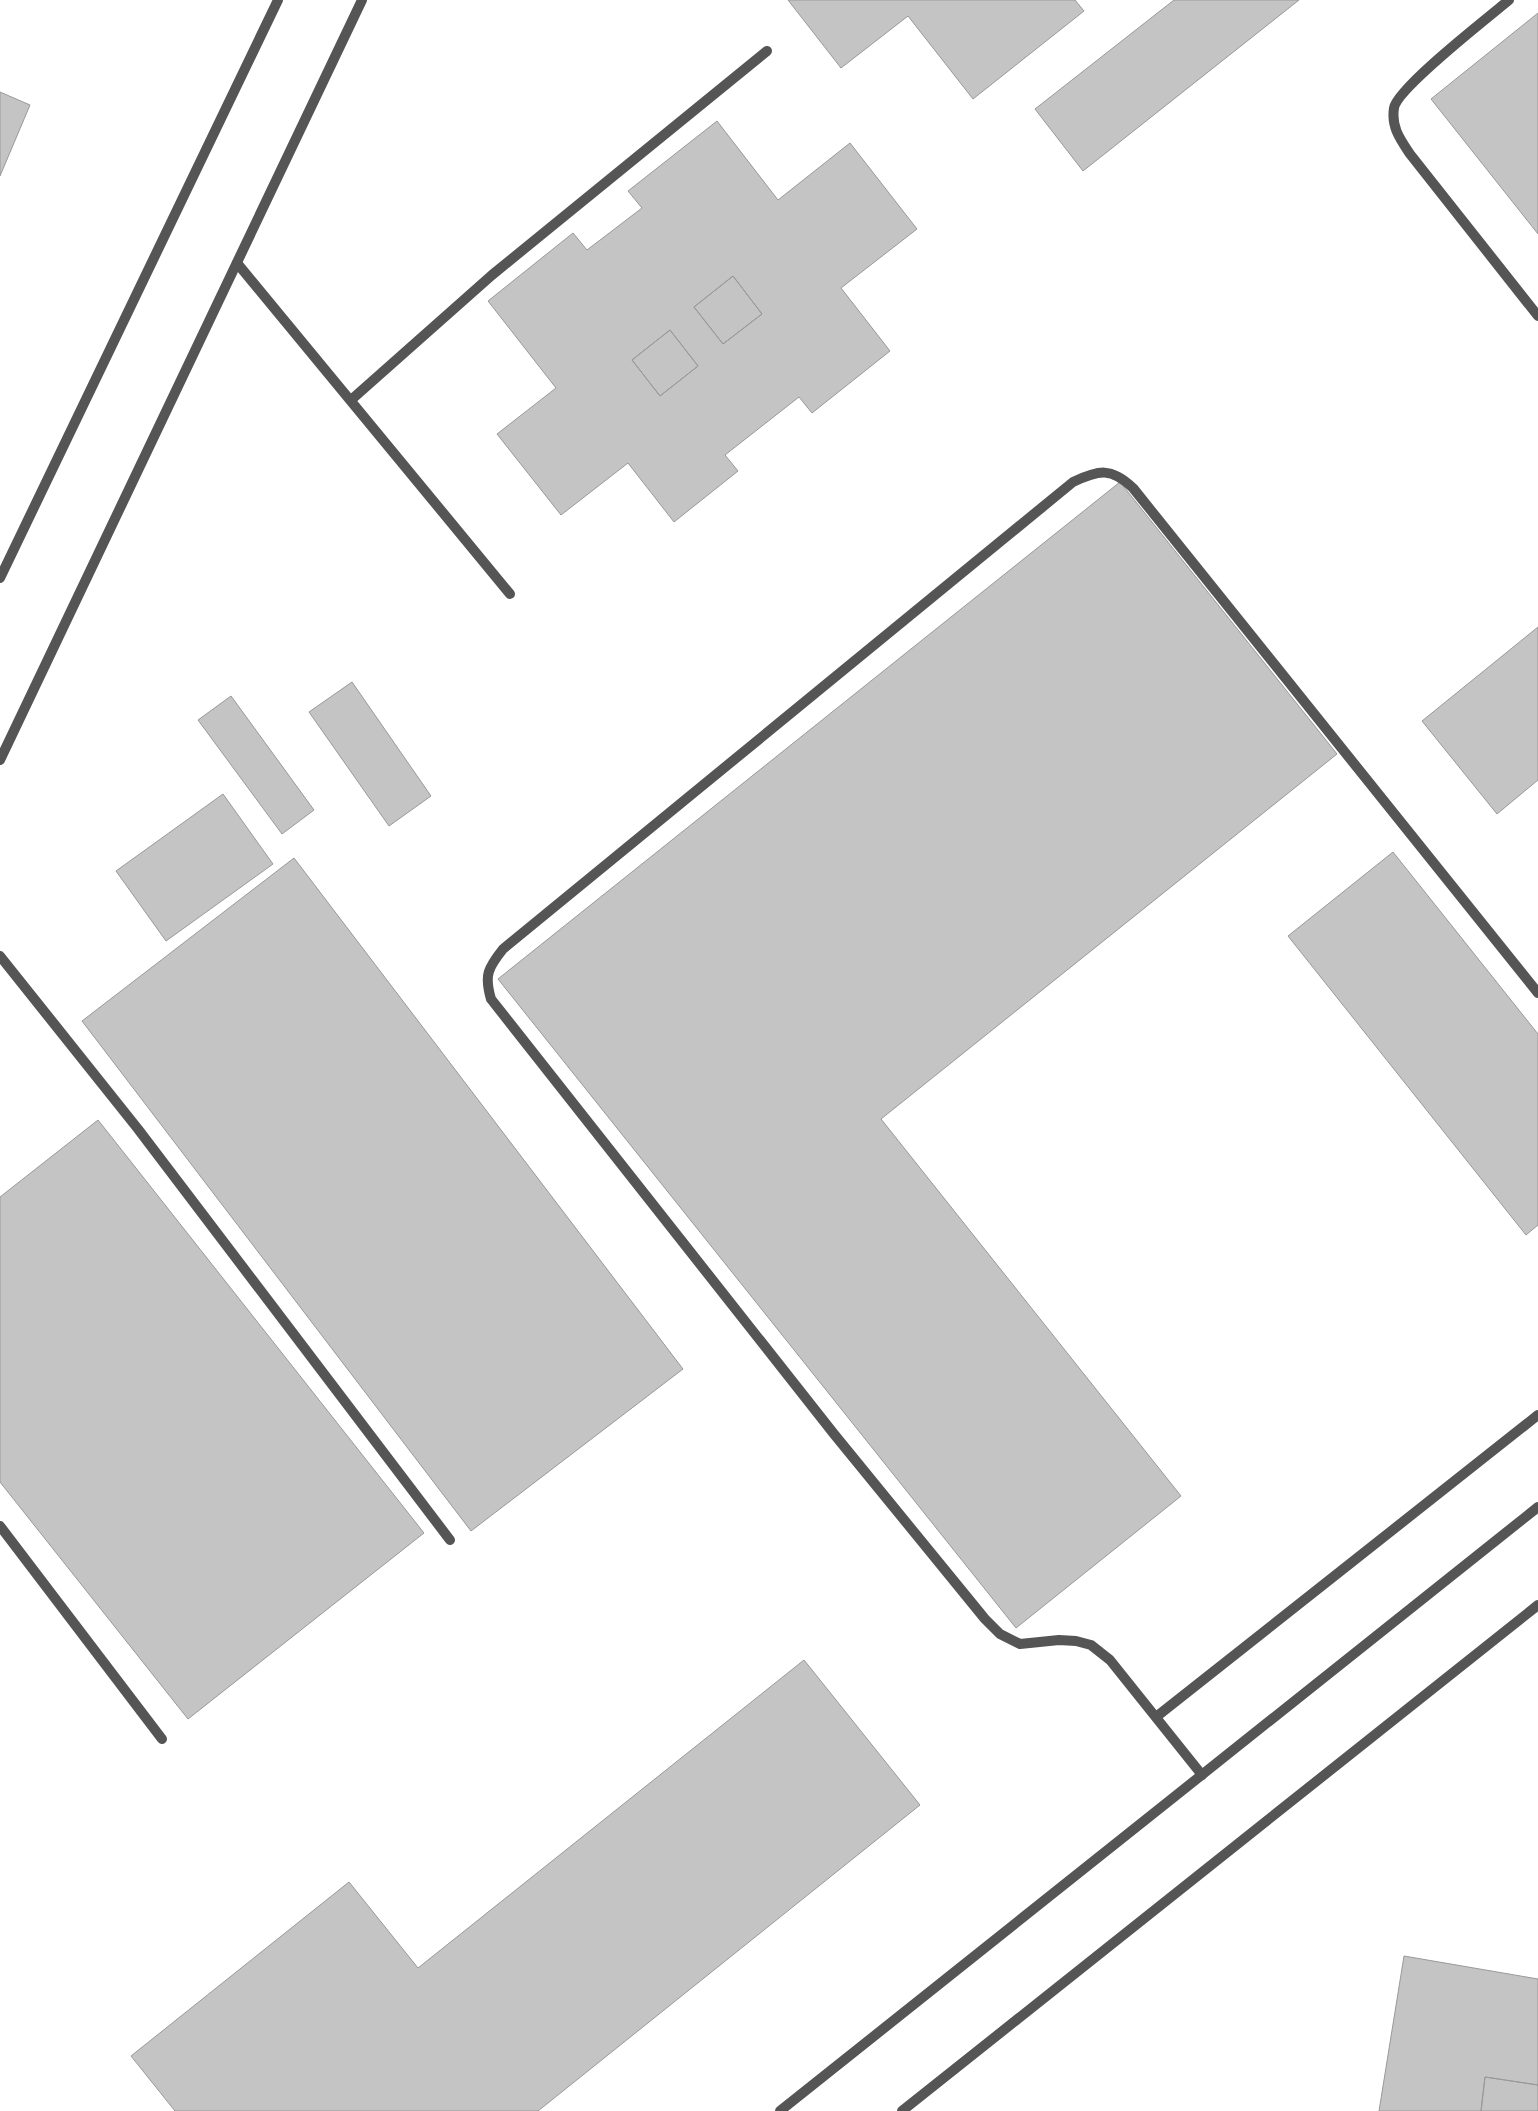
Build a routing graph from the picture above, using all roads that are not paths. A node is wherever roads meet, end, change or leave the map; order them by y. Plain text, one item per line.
1 (278, 0) edge
2 (362, 0) edge
3 (1508, 0) edge
4 (767, 51) dead end
5 (237, 263) junction
6 (1538, 316) edge
7 (351, 400) junction
8 (0, 578) edge
9 (510, 594) dead end
10 (0, 760) edge
11 (0, 956) edge
12 (1538, 993) edge
13 (1538, 1415) edge
14 (1538, 1507) edge
15 (0, 1526) edge
16 (450, 1540) dead end
17 (1538, 1605) edge
18 (1156, 1717) junction
19 (162, 1739) dead end
20 (1202, 1775) junction
21 (780, 2111) edge
22 (902, 2111) edge

1 - 8 street
2 - 5 street
3 - 6 street
4 - 7 street
5 - 7 street
5 - 10 street
7 - 9 street
11 - 16 street
12 - 18 street
13 - 18 street
14 - 20 street
15 - 19 street
17 - 22 street
18 - 20 street
20 - 21 street

